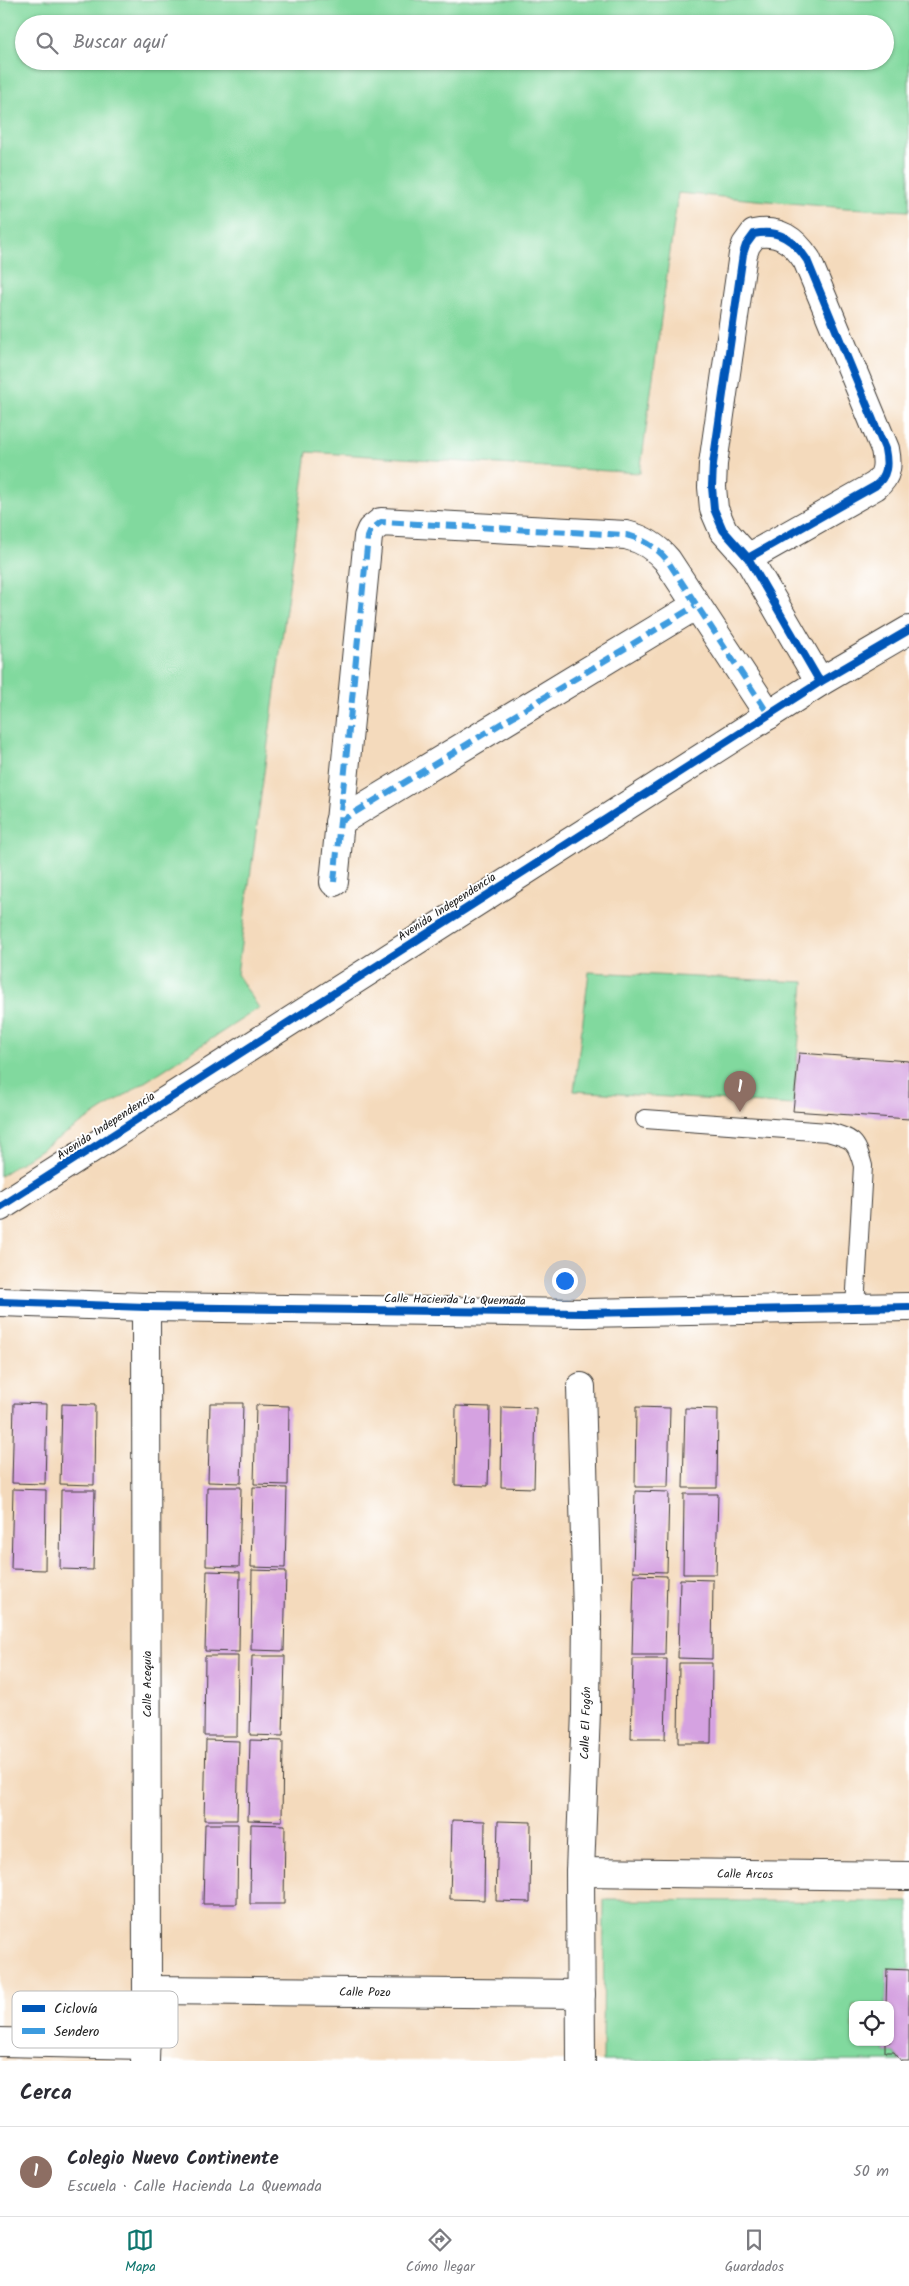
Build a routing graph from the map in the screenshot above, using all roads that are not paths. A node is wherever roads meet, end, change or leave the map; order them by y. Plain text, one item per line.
1 (748, 558) junction
2 (695, 606) junction
3 (909, 630) edge
4 (820, 682) junction
5 (769, 715) junction
6 (339, 822) junction
7 (334, 882) dead end
8 (645, 1119) dead end
9 (0, 1208) edge
10 (0, 1302) edge
11 (146, 1307) junction
12 (909, 1307) edge
13 (855, 1308) junction
14 (581, 1387) dead end
15 (580, 1872) junction
16 (909, 1876) edge
17 (147, 1990) joint
18 (581, 1994) junction
19 (79, 2048) edge
20 (145, 2053) edge
21 (581, 2061) edge

1 - 1 street
1 - 4 street
2 - 5 street
2 - 6 street
2 - 6 street
3 - 4 street, Avenida Independencia
4 - 5 street, Avenida Independencia
5 - 9 street, Avenida Independencia
6 - 7 street
8 - 13 lane
10 - 11 street, Calle Hacienda La Quemada
11 - 13 street, Calle Hacienda La Quemada
11 - 17 street, Calle Acequia
12 - 13 street, Calle Hacienda La Quemada
14 - 15 street, Calle El Fogón
15 - 16 street, Calle Arcos
15 - 18 street, Calle El Fogón
17 - 18 street, Calle Pozo
18 - 21 street, Calle El Fogón
19 - 20 street

